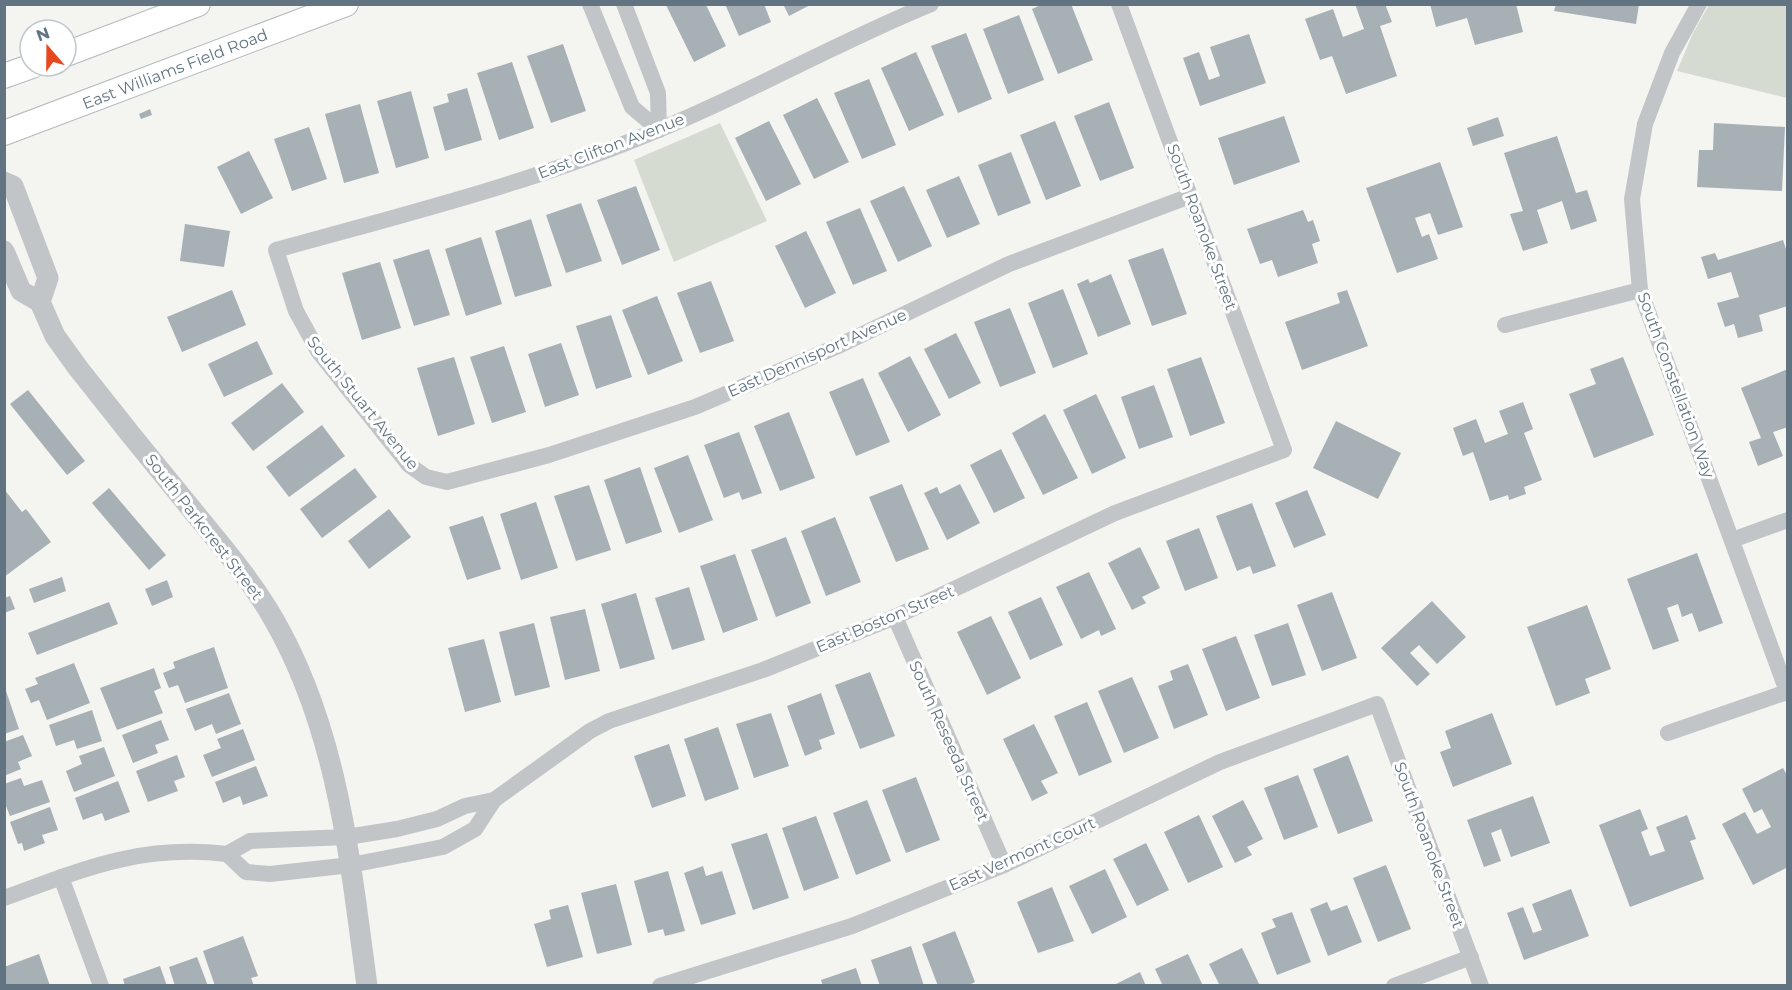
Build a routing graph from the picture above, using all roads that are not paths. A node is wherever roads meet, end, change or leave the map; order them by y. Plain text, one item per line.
1 (198, 4) edge
2 (346, 4) edge
3 (590, 4) edge
4 (624, 4) edge
5 (931, 4) edge
6 (1119, 4) edge
7 (1699, 4) edge
8 (78, 49) edge
9 (659, 130) junction
10 (4, 133) edge
11 (4, 182) edge
12 (1190, 196) junction
13 (4, 250) edge
14 (276, 250) joint
15 (1640, 290) junction
16 (40, 302) junction
17 (1505, 325) dead end
18 (1284, 450) joint
19 (434, 480) joint
20 (1788, 520) edge
21 (1731, 540) junction
22 (895, 617) junction
23 (1787, 693) edge
24 (1377, 704) joint
25 (1668, 733) dead end
26 (495, 800) junction
27 (347, 837) junction
28 (227, 854) junction
29 (351, 865) junction
30 (1004, 865) junction
31 (61, 877) junction
32 (4, 898) edge
33 (1471, 957) junction
34 (101, 986) edge
35 (368, 986) edge
36 (660, 986) edge
37 (1394, 986) edge
38 (1481, 986) edge

1 - 8 main road
2 - 10 main road, East Williams Field Road
3 - 9 street
4 - 9 street
5 - 9 street, East Clifton Avenue
6 - 12 street, South Roanoke Street
7 - 15 street, South Constellation Way
9 - 14 street, East Clifton Avenue
11 - 16 street
12 - 18 street, South Roanoke Street
12 - 19 street, East Dennisport Avenue
13 - 16 street, South Parkcrest Street
14 - 19 street, South Stuart Avenue
15 - 17 street
15 - 21 street, South Constellation Way
16 - 27 street, South Parkcrest Street
18 - 22 street, East Boston Street
20 - 21 street
21 - 23 street, South Constellation Way
22 - 26 street, East Boston Street
22 - 30 street, South Reseeda Street
23 - 25 street
24 - 30 street, East Vermont Court
24 - 33 street, South Roanoke Street
26 - 27 street, East Boston Street
26 - 29 street, East Boston Street
27 - 28 street, East Boston Street
27 - 29 street, South Parkcrest Street
28 - 29 street, East Boston Street
28 - 31 street, East Boston Street
29 - 35 street, South Parkcrest Street
30 - 36 street, East Vermont Court
31 - 32 street, East Boston Street
31 - 34 street
33 - 37 street
33 - 38 street, South Roanoke Street

